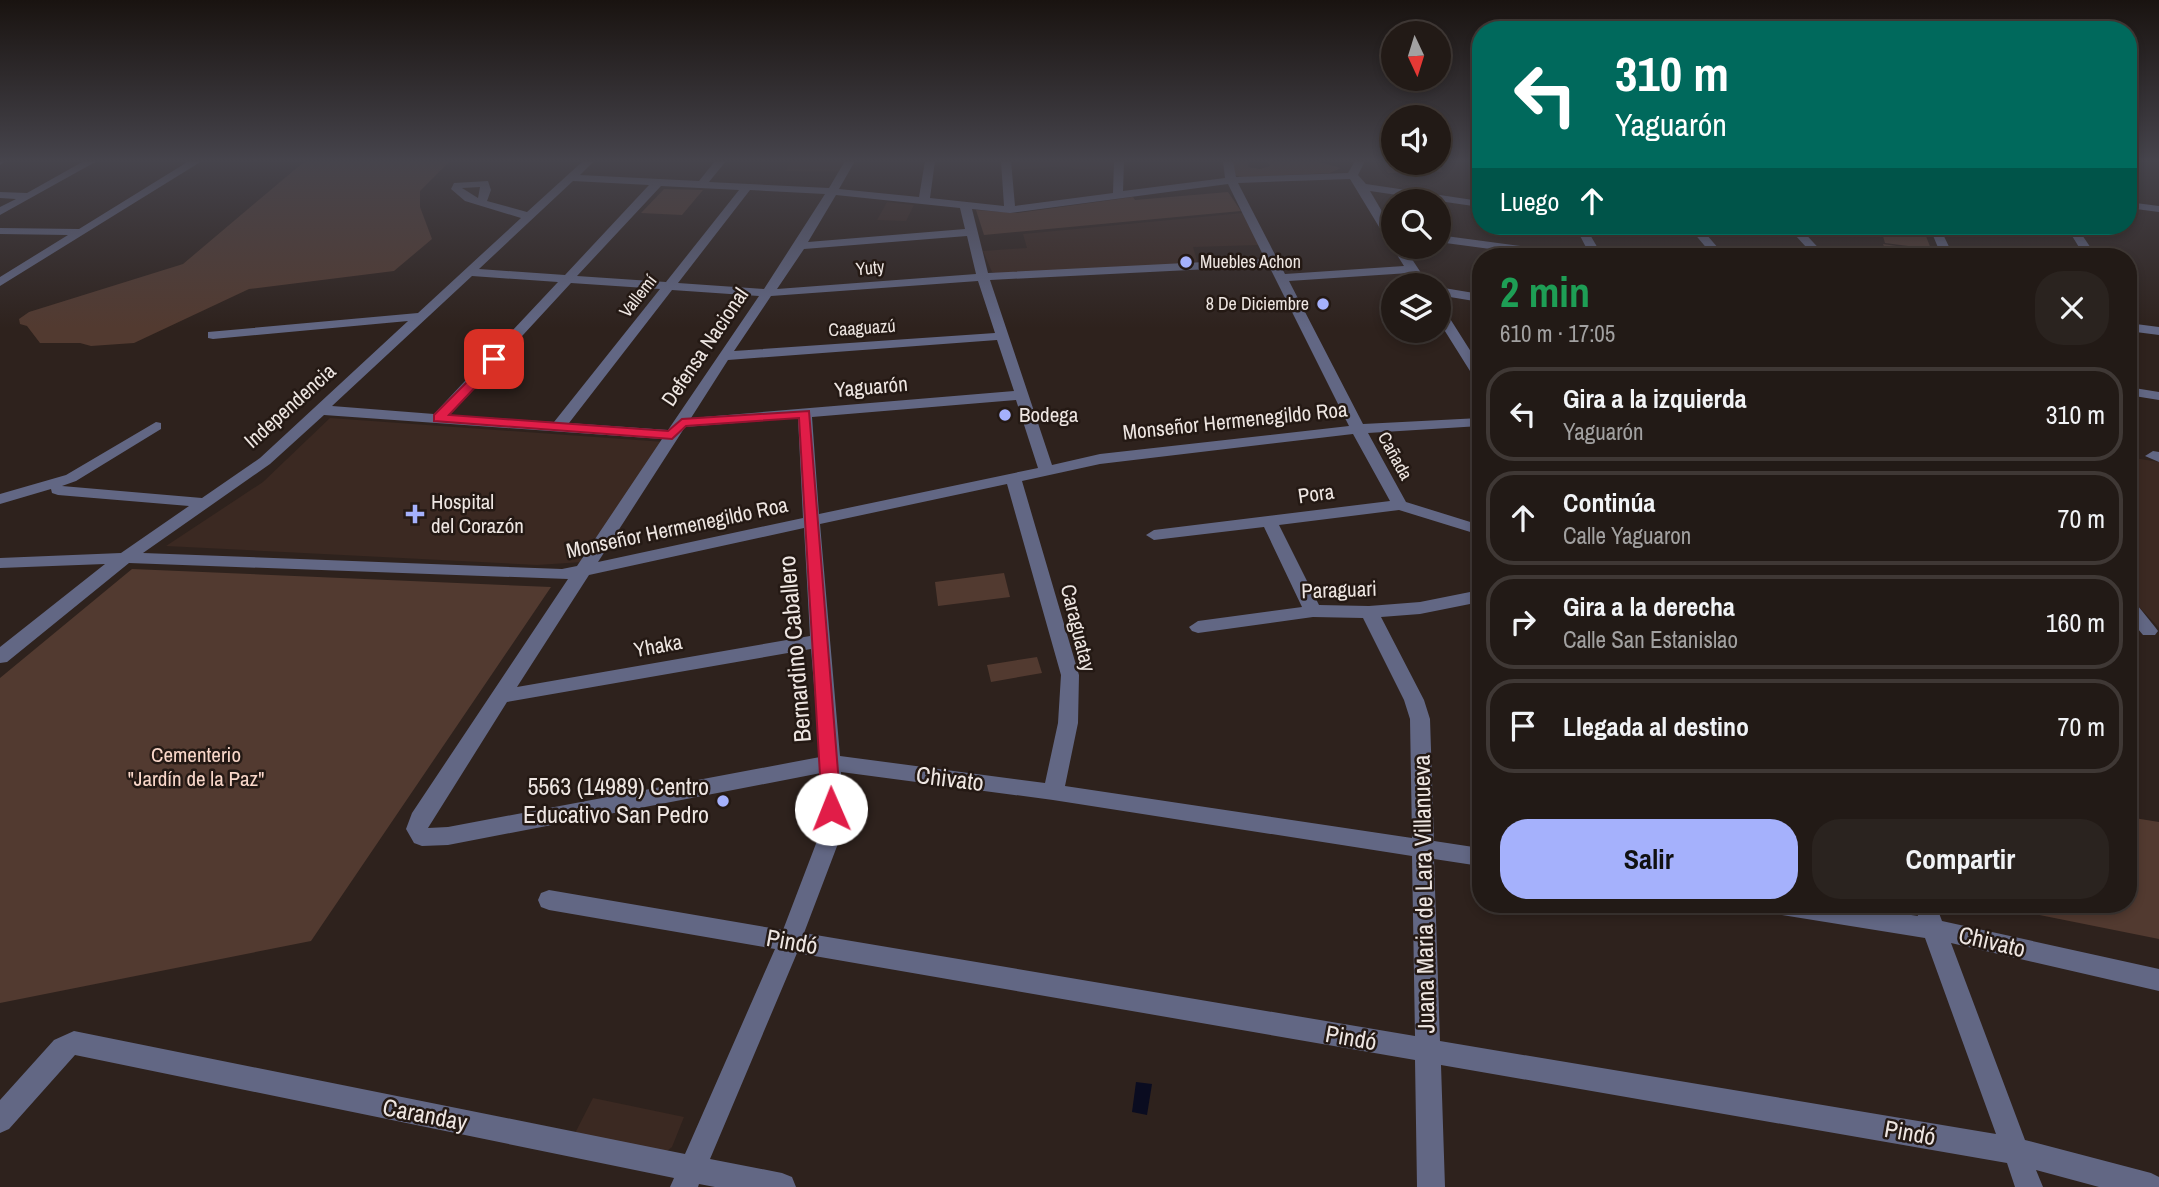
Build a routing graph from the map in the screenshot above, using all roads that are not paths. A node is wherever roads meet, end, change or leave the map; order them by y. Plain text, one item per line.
1 (107, 216) edge
2 (627, 216) edge
3 (723, 216) edge
4 (817, 216) edge
5 (969, 216) edge
6 (1250, 216) edge
7 (531, 217) edge
8 (0, 231) edge
9 (82, 232) junction
10 (974, 232) junction
11 (1800, 235) edge
12 (1451, 240) edge
13 (800, 246) junction
14 (1509, 248) edge
15 (1813, 248) edge
16 (1406, 259) edge
17 (1274, 262) junction
18 (1412, 269) junction
19 (470, 272) junction
20 (1415, 273) edge
21 (983, 276) junction
22 (1283, 278) junction
23 (570, 280) junction
24 (1, 281) edge
25 (667, 287) junction
26 (768, 293) junction
27 (1451, 293) edge
28 (1472, 297) edge
29 (423, 316) junction
30 (2137, 326) edge
31 (1451, 330) edge
32 (2159, 331) edge
33 (213, 335) dead end
34 (1002, 336) junction
35 (724, 356) junction
36 (1472, 363) edge
37 (2137, 392) edge
38 (1022, 395) junction
39 (2159, 396) edge
40 (321, 410) junction
41 (805, 414) junction
42 (438, 418) junction
43 (1472, 422) edge
44 (682, 423) junction
45 (156, 426) dead end
46 (558, 427) junction
47 (1358, 429) junction
48 (672, 435) junction
49 (1046, 469) junction
50 (1013, 478) junction
51 (58, 490) dead end
52 (0, 499) edge
53 (207, 503) junction
54 (1400, 505) junction
55 (811, 523) junction
56 (1270, 523) junction
57 (1472, 528) edge
58 (1153, 535) dead end
59 (126, 558) junction
60 (0, 562) edge
61 (582, 571) junction
62 (1472, 598) edge
63 (1313, 611) junction
64 (1369, 612) junction
65 (2137, 614) edge
66 (1198, 627) dead end
67 (2154, 632) edge
68 (819, 641) junction
69 (0, 657) edge
70 (504, 696) junction
71 (831, 763) junction
72 (1053, 792) junction
73 (422, 837) joint
74 (1423, 848) junction
75 (1472, 856) edge
76 (549, 900) dead end
77 (1833, 913) edge
78 (1928, 913) edge
79 (1934, 929) junction
80 (790, 941) junction
81 (2159, 980) edge
82 (1428, 1051) junction
83 (0, 1120) edge
84 (2015, 1151) junction
85 (688, 1178) edge
86 (782, 1187) edge
87 (1431, 1187) edge
88 (2029, 1187) edge
89 (2151, 1187) edge

1 - 9 street
2 - 23 street
3 - 25 street, Vallemí
4 - 13 street, Defensa Nacional
5 - 10 street
6 - 17 street, Cañada
7 - 19 street, Independencia
8 - 9 street
9 - 24 street
10 - 13 street
10 - 21 street
11 - 15 street
12 - 14 street
13 - 26 street, Defensa Nacional
16 - 18 street
17 - 21 street, Yuty
17 - 22 street, Cañada
18 - 20 street
18 - 22 street
19 - 23 street, Yuty
19 - 29 street, Independencia
21 - 26 street, Yuty
21 - 34 street
22 - 47 street, Cañada
23 - 25 street, Yuty
23 - 42 street
25 - 26 street, Yuty
25 - 46 street, Vallemí
26 - 35 street, Defensa Nacional
27 - 28 street
29 - 33 street
29 - 40 street, Independencia
30 - 32 street
31 - 36 street
34 - 35 street, Caaguazú
34 - 38 street
35 - 44 street, Defensa Nacional
37 - 39 street
38 - 41 street, Yaguarón
38 - 49 street
40 - 42 street
40 - 53 street, Independencia
41 - 44 street, Yaguarón
41 - 55 street, Bernardino Caballero
42 - 46 street
43 - 47 street, Monseñor Hermenegildo Roa
44 - 48 street, Defensa Nacional
45 - 52 street
46 - 48 street
47 - 49 street, Monseñor Hermenegildo Roa
47 - 54 street, Cañada
48 - 61 street, Defensa Nacional
49 - 50 street, Monseñor Hermenegildo Roa
50 - 55 street, Monseñor Hermenegildo Roa
50 - 72 street, Caraguatay
51 - 53 street
53 - 59 street, Independencia
54 - 56 street, Pora
54 - 57 street, Pora
55 - 61 street, Monseñor Hermenegildo Roa
55 - 68 street, Bernardino Caballero
56 - 58 street, Pora
56 - 63 street
59 - 60 street, Monseñor Hermenegildo Roa
59 - 61 street, Monseñor Hermenegildo Roa
59 - 69 street, Independencia
61 - 70 street, Defensa Nacional
62 - 64 street, Paraguari
63 - 64 street, Paraguari
63 - 66 street, Paraguari
64 - 74 street, Juana Maria de Lara Villanueva
65 - 67 street
68 - 70 street, Yhaka
68 - 71 street, Bernardino Caballero
70 - 73 street, Defensa Nacional
71 - 72 street, Chivato
71 - 73 street, Chivato
71 - 80 street, Bernardino Caballero
72 - 74 street, Chivato
74 - 75 street, Chivato
74 - 82 street, Juana Maria de Lara Villanueva
76 - 80 street, Pindó
77 - 79 street, Chivato
78 - 79 street
79 - 81 street, Chivato
79 - 84 street
80 - 82 street, Pindó
80 - 85 street, Bernardino Caballero
82 - 84 street, Pindó
82 - 87 street, Juana Maria de Lara Villanueva
83 - 85 street, Caranday
84 - 88 street
84 - 89 street, Pindó
85 - 86 street, Caranday

